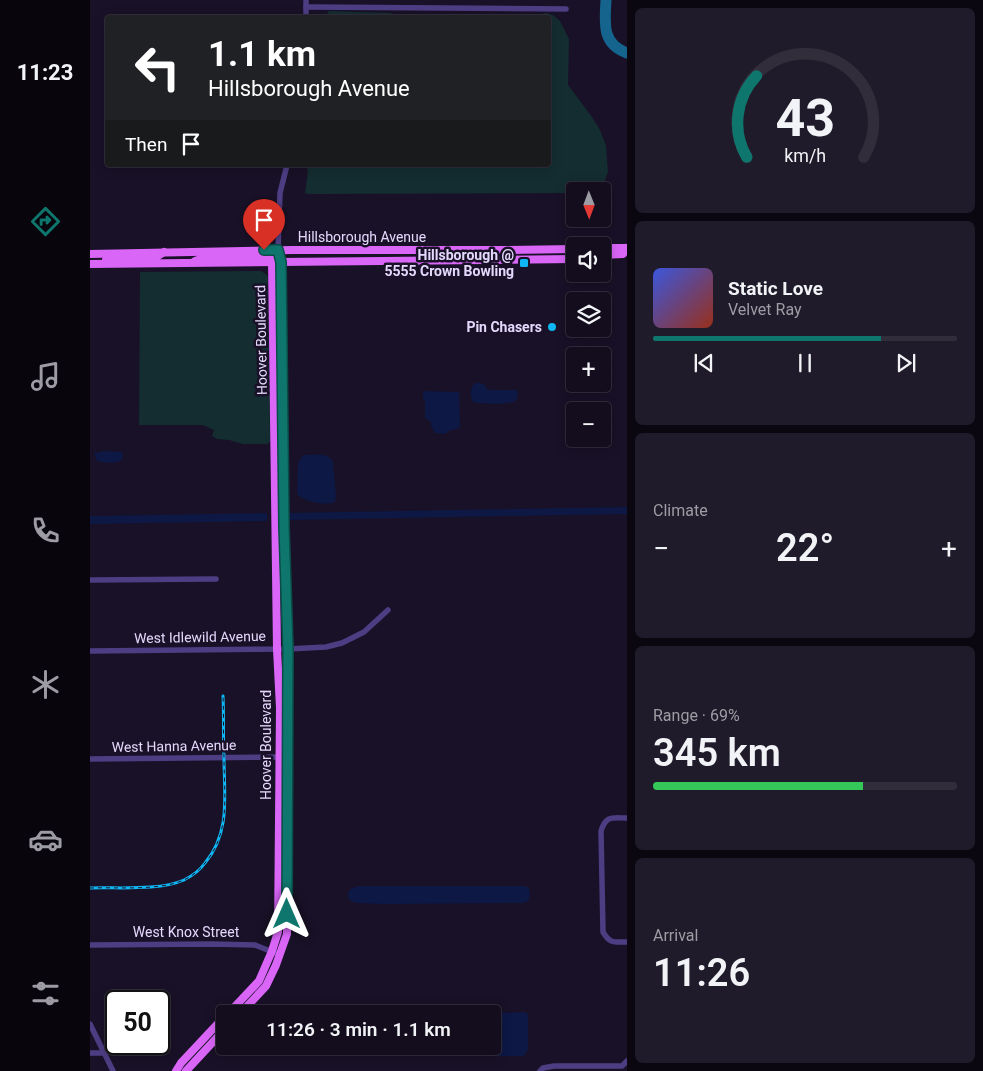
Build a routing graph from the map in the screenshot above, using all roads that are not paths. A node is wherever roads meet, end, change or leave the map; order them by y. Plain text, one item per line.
1 (306, 0) edge
2 (306, 7) junction
3 (566, 9) dead end
4 (306, 15) edge
5 (287, 167) edge
6 (611, 248) edge
7 (626, 248) edge
8 (566, 249) edge
9 (278, 250) junction
10 (505, 250) junction
11 (164, 252) junction
12 (90, 254) edge
13 (611, 255) edge
14 (566, 258) edge
15 (611, 259) edge
16 (627, 259) edge
17 (439, 261) junction
18 (272, 262) junction
19 (281, 262) junction
20 (90, 264) edge
21 (102, 264) junction
22 (186, 264) junction
23 (281, 508) junction
24 (216, 579) dead end
25 (90, 580) edge
26 (388, 610) dead end
27 (277, 649) junction
28 (288, 649) junction
29 (90, 651) edge
30 (279, 757) junction
31 (288, 757) junction
32 (90, 759) edge
33 (627, 818) edge
34 (627, 942) edge
35 (90, 945) edge
36 (272, 951) junction
37 (280, 954) junction
38 (236, 1005) edge
39 (248, 1005) edge
40 (90, 1024) edge
41 (216, 1026) edge
42 (216, 1039) edge
43 (90, 1053) edge
44 (105, 1053) joint
45 (106, 1055) edge
46 (627, 1061) edge
47 (114, 1071) edge
48 (176, 1071) edge
49 (186, 1071) edge
50 (540, 1071) edge

1 - 2 street
2 - 3 street
2 - 4 street
5 - 9 street
6 - 7 main road
7 - 13 main road
8 - 10 main road, Hillsborough Avenue
9 - 10 main road, Hillsborough Avenue
9 - 11 main road, Hillsborough Avenue
9 - 18 main road, Hoover Boulevard
9 - 19 main road, Hoover Boulevard
9 - 22 main road
10 - 17 main road
11 - 12 main road, Hillsborough Avenue
11 - 21 main road
14 - 17 main road, Hillsborough Avenue
15 - 16 main road
17 - 19 main road, Hillsborough Avenue
18 - 19 main road, Hillsborough Avenue
18 - 22 main road, Hillsborough Avenue
18 - 23 main road, Hoover Boulevard
19 - 23 main road, Hoover Boulevard
20 - 21 main road, Hillsborough Avenue
21 - 22 main road, Hillsborough Avenue
23 - 27 main road, Hoover Boulevard
23 - 28 main road, Hoover Boulevard
24 - 25 street
26 - 28 street, West Idlewild Avenue
27 - 28 street, West Idlewild Avenue
27 - 29 street, West Idlewild Avenue
27 - 30 main road, Hoover Boulevard
28 - 31 main road, Hoover Boulevard
30 - 31 street, West Hanna Avenue
30 - 32 street, West Hanna Avenue
30 - 36 main road, Hoover Boulevard
31 - 37 main road, Hoover Boulevard
33 - 34 street
35 - 36 street, West Knox Street
36 - 37 street, West Knox Street
36 - 38 main road, Hoover Boulevard
37 - 39 main road, Hoover Boulevard
40 - 44 street
41 - 48 main road
42 - 49 main road
43 - 44 street
45 - 47 street
46 - 50 street

